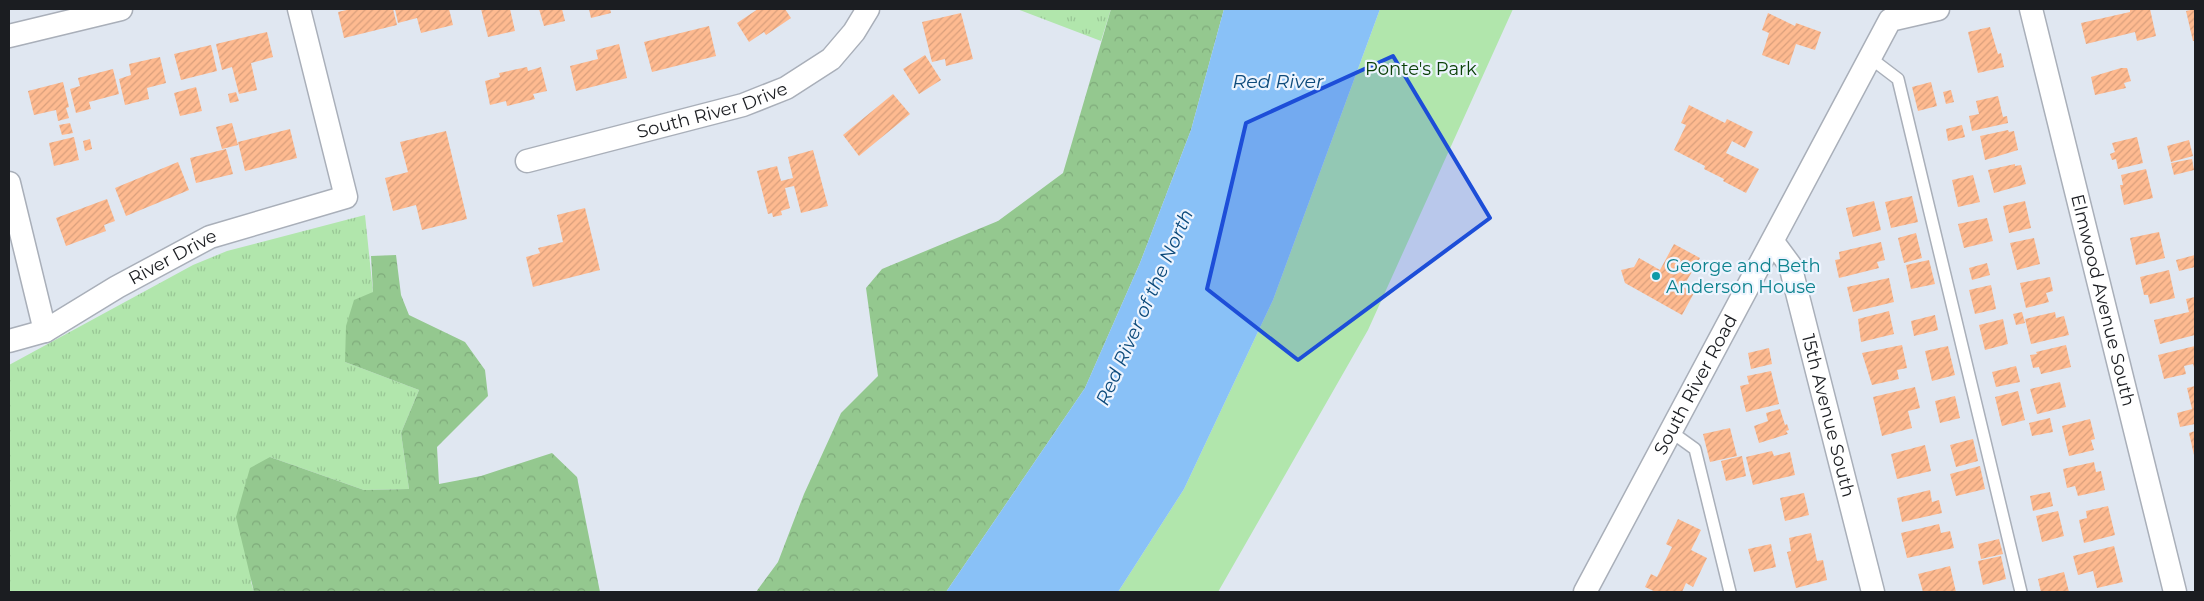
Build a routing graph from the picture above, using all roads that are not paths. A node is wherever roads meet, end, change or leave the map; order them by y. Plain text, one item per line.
1 (121, 9) edge
2 (299, 9) edge
3 (868, 9) edge
4 (1938, 9) edge
5 (2032, 9) edge
6 (1914, 12) edge
7 (9, 36) edge
8 (1869, 57) junction
9 (527, 161) dead end
10 (9, 183) edge
11 (1773, 242) junction
12 (45, 331) junction
13 (9, 341) edge
14 (1670, 431) junction
15 (1585, 592) edge
16 (1730, 592) edge
17 (1873, 592) edge
18 (2021, 592) edge
19 (2175, 592) edge

1 - 7 street
2 - 12 street, River Drive
3 - 9 street, South River Drive
4 - 6 street, South River Road
5 - 19 street, Elmwood Avenue South
6 - 8 street, South River Road
8 - 11 street, South River Road
8 - 18 lane
10 - 12 street
11 - 14 street, South River Road
11 - 17 street, 15th Avenue South
12 - 13 street, River Drive
14 - 15 street, South River Road
14 - 16 lane

